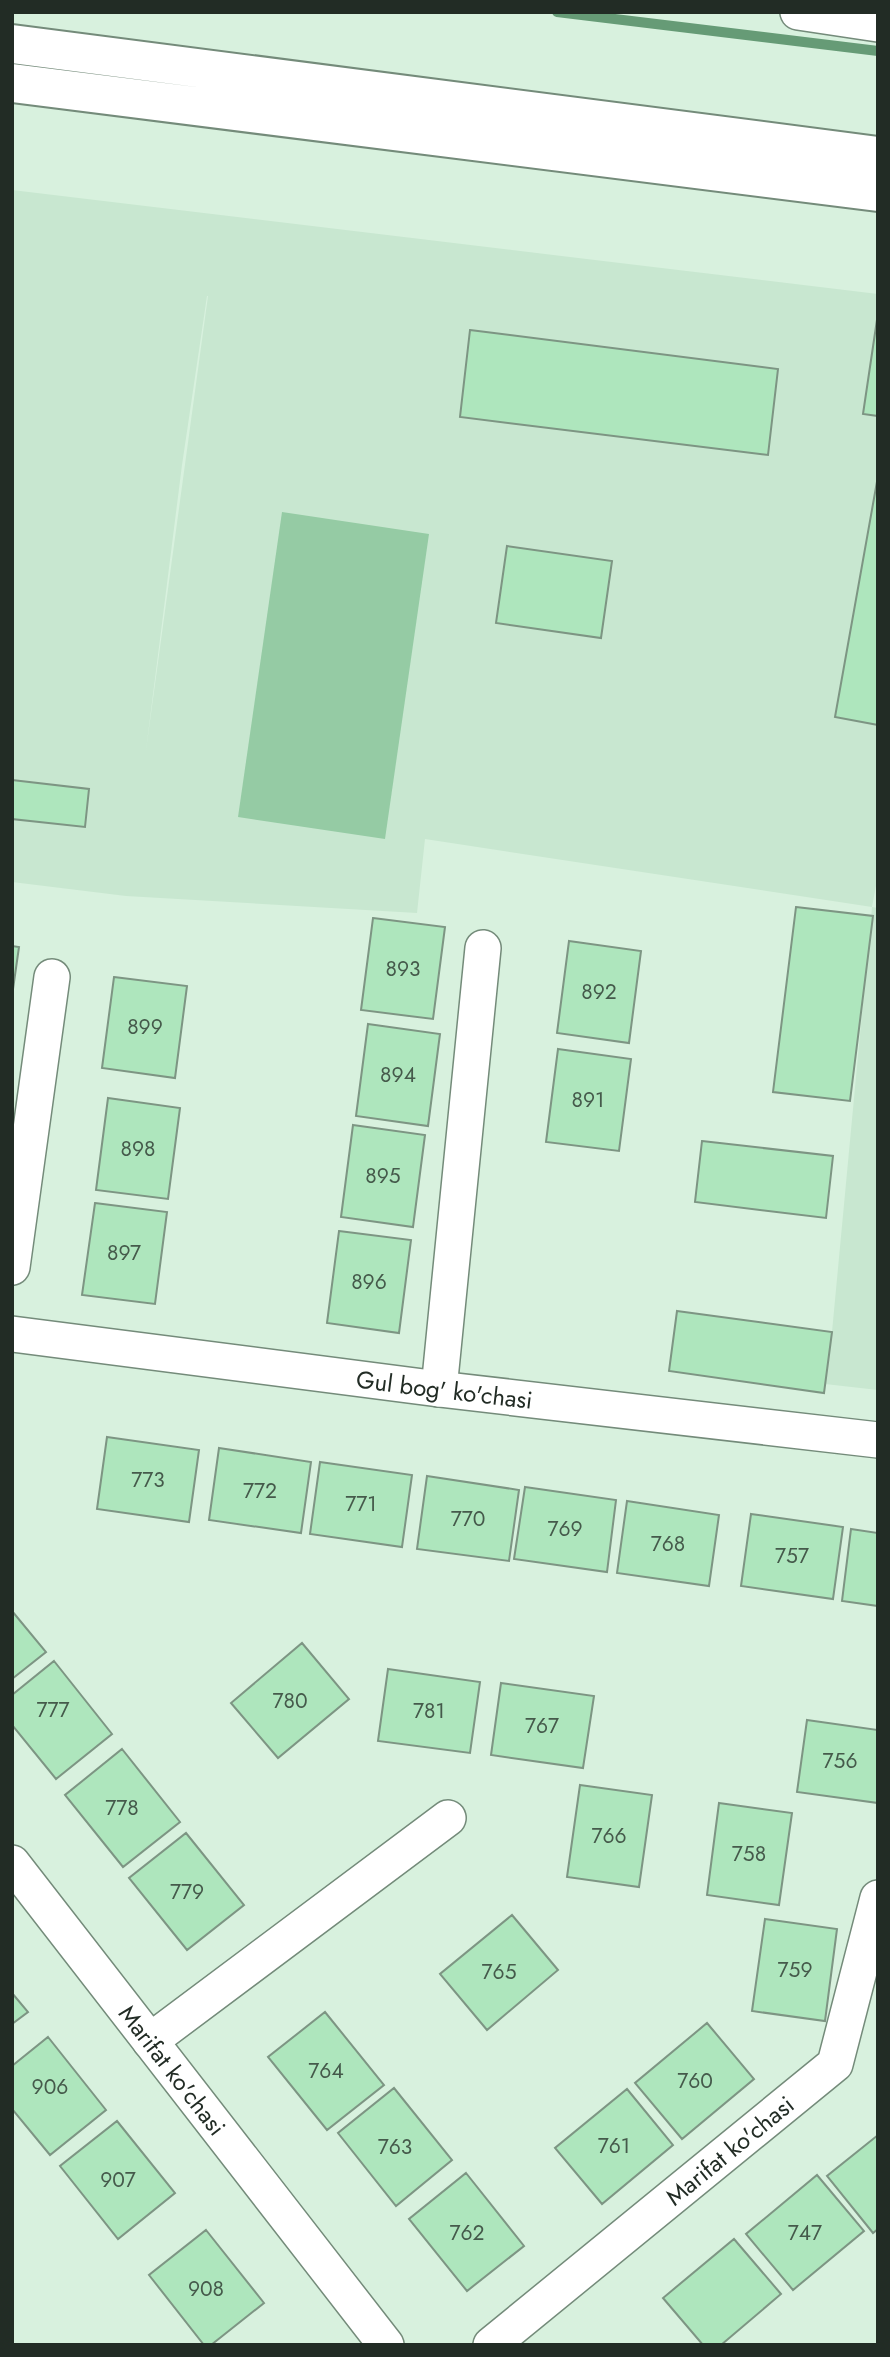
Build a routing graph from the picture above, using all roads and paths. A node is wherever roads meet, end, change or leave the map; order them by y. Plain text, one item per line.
1 (799, 12) edge
2 (878, 24) edge
3 (12, 44) edge
4 (12, 83) edge
5 (878, 156) edge
6 (878, 192) edge
7 (483, 948) dead end
8 (52, 976) dead end
9 (12, 1267) edge
10 (12, 1334) edge
11 (439, 1389) junction
12 (878, 1440) edge
13 (447, 1818) dead end
14 (12, 1863) edge
15 (878, 1898) edge
16 (150, 2040) junction
17 (386, 2345) edge
18 (491, 2345) edge

1 - 2 street
3 - 5 main road
4 - 6 main road
7 - 11 street
8 - 9 street
10 - 11 street, Gul bog' ko'chasi
11 - 12 street, Gul bog' ko'chasi
13 - 16 street
14 - 16 street, Marifat ko'chasi
15 - 18 street, Marifat ko'chasi
16 - 17 street, Marifat ko'chasi

